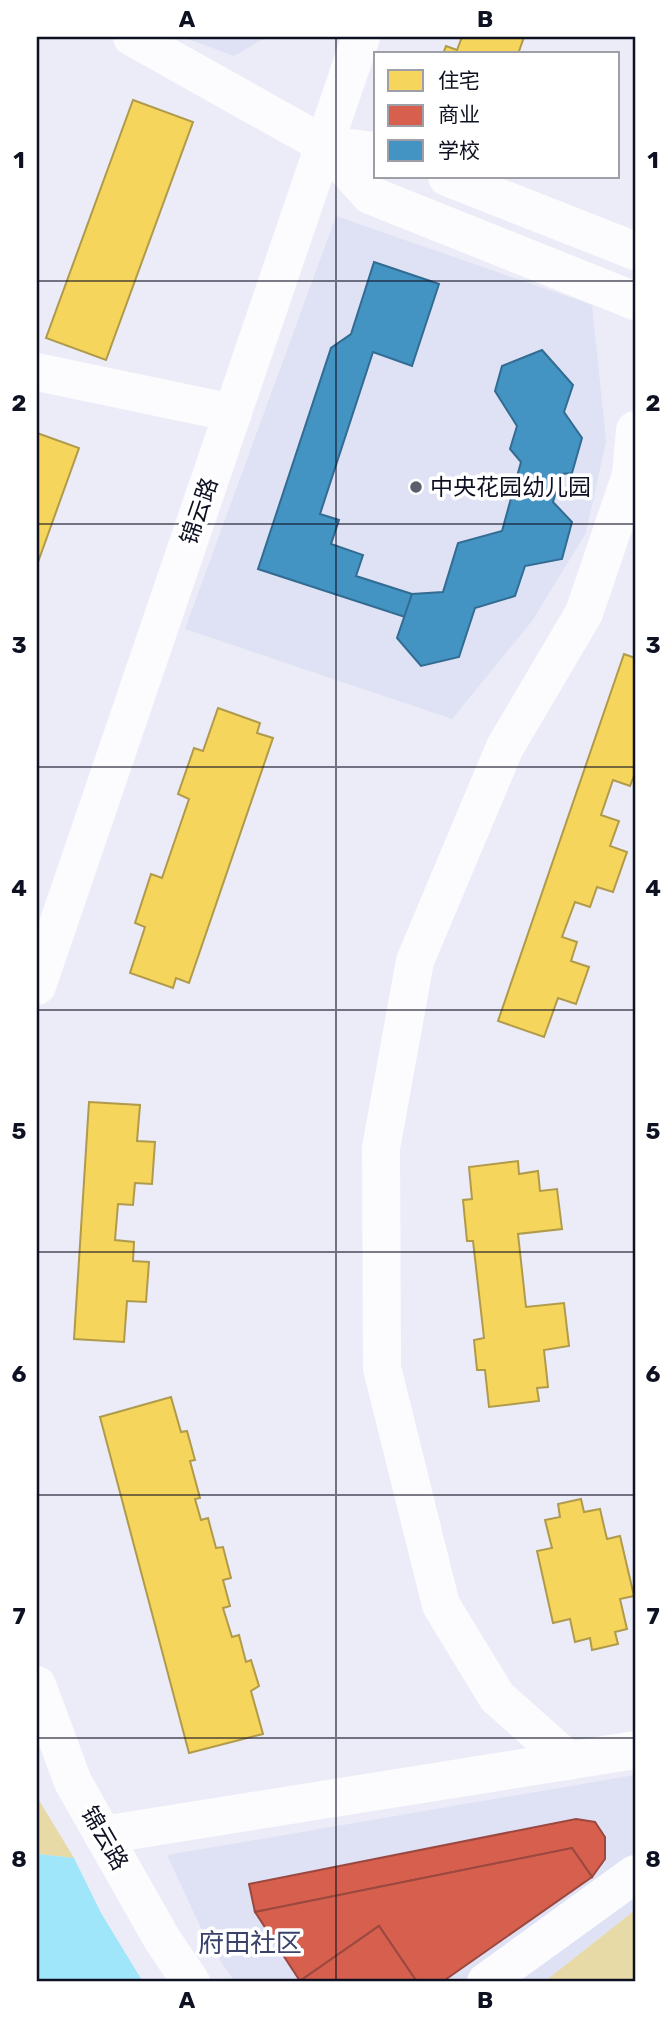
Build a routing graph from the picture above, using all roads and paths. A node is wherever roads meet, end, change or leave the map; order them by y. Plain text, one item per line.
1 (132, 37) edge
2 (361, 37) edge
3 (325, 145) junction
4 (374, 151) edge
5 (450, 178) edge
6 (635, 251) edge
7 (635, 300) edge
8 (37, 372) edge
9 (233, 412) junction
10 (635, 430) edge
11 (37, 986) edge
12 (37, 1685) edge
13 (635, 1750) edge
14 (569, 1761) junction
15 (103, 1835) junction
16 (635, 1874) edge
17 (191, 1982) edge
18 (486, 1982) edge

1 - 3 street
2 - 3 street, 锦云路
3 - 4 street
3 - 7 street
3 - 9 street, 锦云路
5 - 6 street
8 - 9 street
9 - 11 street, 锦云路
10 - 14 street
12 - 15 street, 锦云路
13 - 14 street
14 - 15 street
15 - 17 street, 锦云路
16 - 18 street

